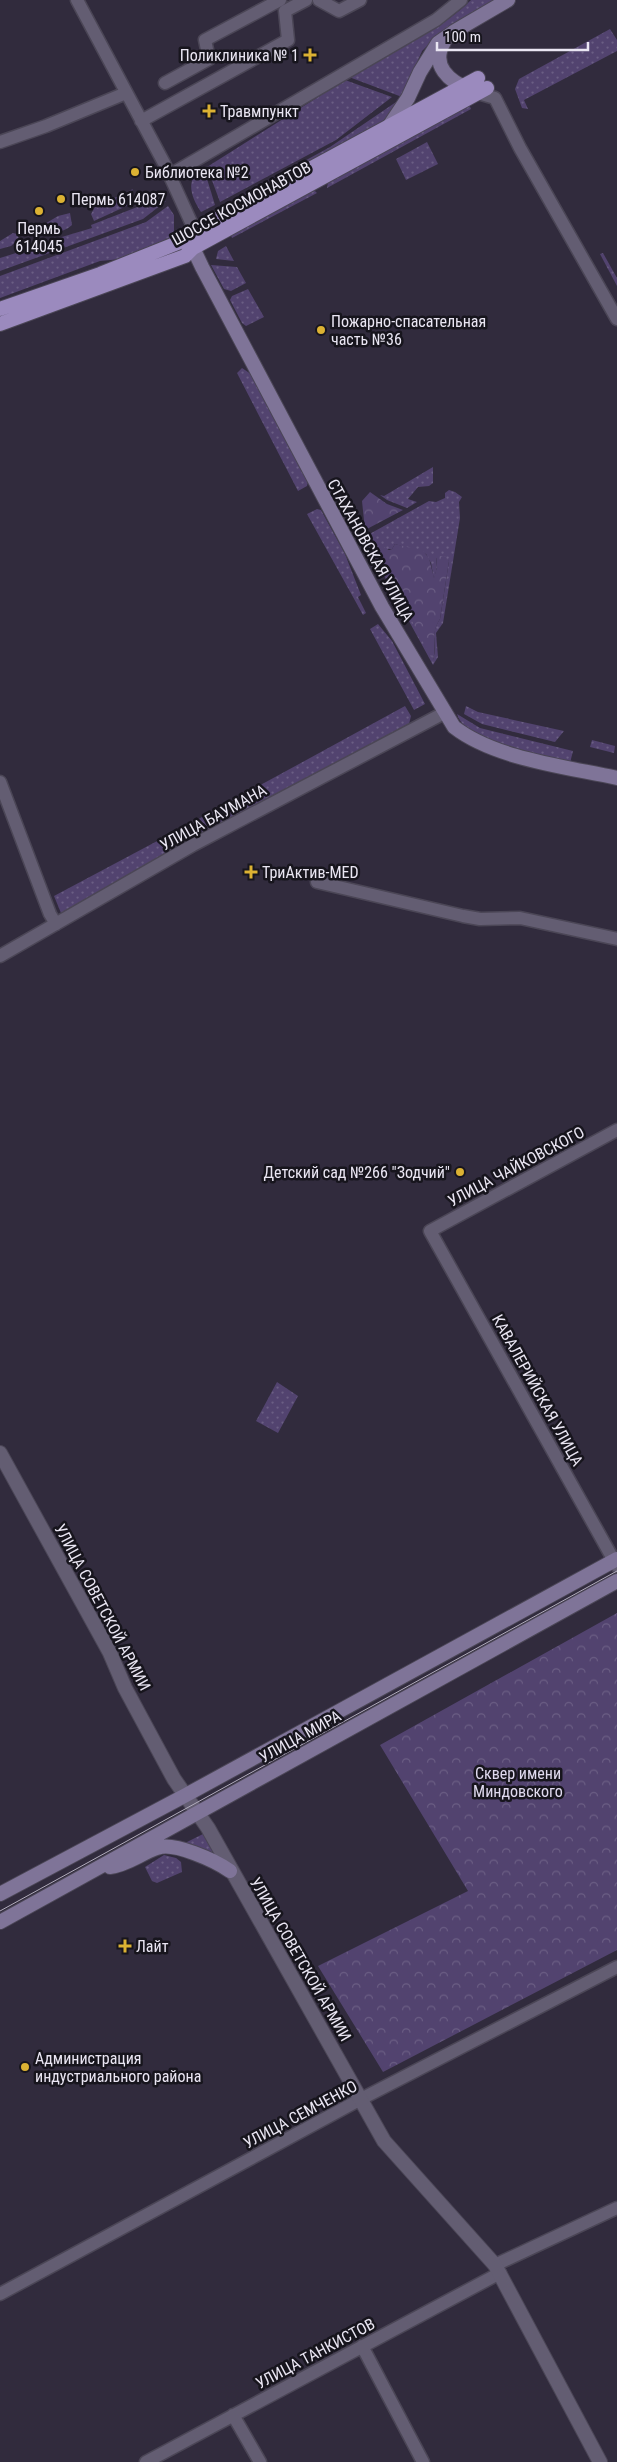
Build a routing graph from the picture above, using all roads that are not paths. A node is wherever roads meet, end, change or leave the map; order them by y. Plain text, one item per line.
1 (77, 0) edge
2 (280, 0) edge
3 (306, 0) edge
4 (319, 0) edge
5 (360, 0) edge
6 (461, 0) edge
7 (508, 0) edge
8 (449, 35) junction
9 (164, 83) dead end
10 (481, 86) junction
11 (462, 87) junction
12 (126, 93) junction
13 (141, 121) junction
14 (390, 125) junction
15 (0, 142) edge
16 (170, 175) junction
17 (195, 231) junction
18 (193, 248) junction
19 (0, 309) edge
20 (617, 319) edge
21 (0, 324) edge
22 (444, 714) junction
23 (617, 778) edge
24 (0, 782) edge
25 (317, 882) dead end
26 (56, 924) junction
27 (617, 939) edge
28 (0, 956) edge
29 (617, 1130) edge
30 (430, 1230) joint
31 (0, 1453) edge
32 (616, 1561) edge
33 (617, 1581) edge
34 (186, 1796) junction
35 (198, 1812) junction
36 (94, 1870) junction
37 (230, 1871) junction
38 (0, 1894) edge
39 (0, 1922) edge
40 (617, 1966) edge
41 (361, 2100) junction
42 (617, 2208) edge
43 (497, 2269) junction
44 (0, 2294) edge
45 (362, 2346) junction
46 (233, 2415) junction
47 (146, 2462) edge
48 (260, 2462) edge
49 (423, 2462) edge
50 (600, 2462) edge

1 - 12 street
2 - 9 street
3 - 13 street
4 - 5 street
6 - 16 street
7 - 8 main road
8 - 11 main road
8 - 14 main road
10 - 11 main road
10 - 18 main road, ШОССЕ КОСМОНАВТОВ
10 - 20 street
11 - 14 main road, ШОССЕ КОСМОНАВТОВ
12 - 13 street
12 - 15 street
13 - 16 street
14 - 17 main road, ШОССЕ КОСМОНАВТОВ
16 - 17 street
17 - 18 main road
17 - 19 main road, ШОССЕ КОСМОНАВТОВ
18 - 21 main road, ШОССЕ КОСМОНАВТОВ
18 - 22 main road, СТАХАНОВСКАЯ УЛИЦА
22 - 23 main road, СТАХАНОВСКАЯ УЛИЦА
22 - 26 street, УЛИЦА БАУМАНА
24 - 26 street
25 - 27 street
26 - 28 street, УЛИЦА БАУМАНА
29 - 30 street, УЛИЦА ЧАЙКОВСКОГО
30 - 32 street, КАВАЛЕРИЙСКАЯ УЛИЦА
31 - 34 street, УЛИЦА СОВЕТСКОЙ АРМИИ
32 - 34 main road, УЛИЦА МИРА
33 - 35 main road, УЛИЦА МИРА
34 - 35 street, УЛИЦА СОВЕТСКОЙ АРМИИ
34 - 38 main road, УЛИЦА МИРА
35 - 36 main road, УЛИЦА МИРА
35 - 37 street, УЛИЦА СОВЕТСКОЙ АРМИИ
36 - 37 main road
36 - 39 main road, УЛИЦА МИРА
37 - 41 street, УЛИЦА СОВЕТСКОЙ АРМИИ
40 - 41 street, УЛИЦА СЕМЧЕНКО
41 - 43 street, УЛИЦА СОВЕТСКОЙ АРМИИ
41 - 44 street, УЛИЦА СЕМЧЕНКО
42 - 43 street, УЛИЦА ТАНКИСТОВ
43 - 45 street, УЛИЦА ТАНКИСТОВ
43 - 50 street, УЛИЦА СОВЕТСКОЙ АРМИИ
45 - 46 street, УЛИЦА ТАНКИСТОВ
45 - 49 street
46 - 47 street, УЛИЦА ТАНКИСТОВ
46 - 48 street

